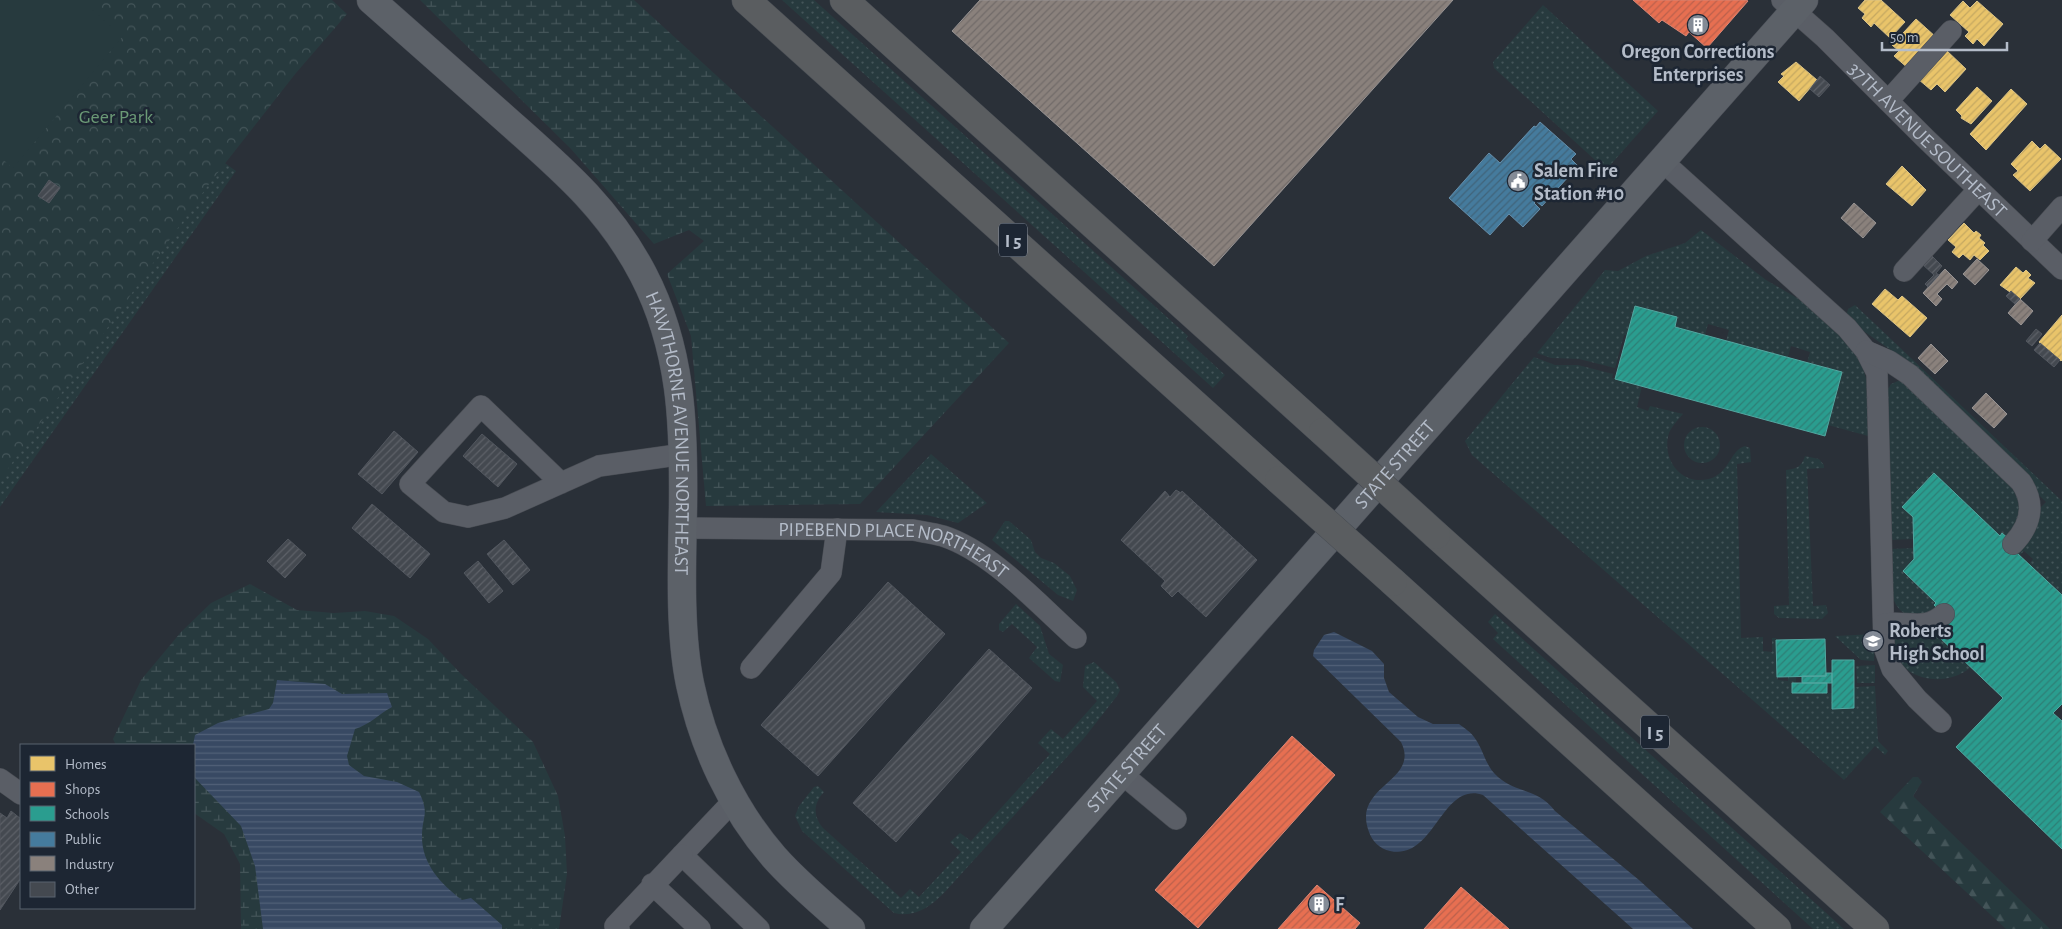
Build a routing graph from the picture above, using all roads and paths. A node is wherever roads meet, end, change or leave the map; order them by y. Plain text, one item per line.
1 (371, 0) edge
2 (746, 0) edge
3 (844, 0) edge
4 (1793, 4) edge
5 (1952, 31) dead end
6 (1888, 101) junction
7 (1661, 160) junction
8 (1978, 190) junction
9 (2062, 207) edge
10 (2032, 241) junction
11 (2062, 269) edge
12 (1904, 271) dead end
13 (1866, 351) junction
14 (684, 454) junction
15 (561, 483) junction
16 (682, 528) junction
17 (837, 529) junction
18 (2013, 544) dead end
19 (1944, 614) dead end
20 (1884, 624) junction
21 (1076, 638) dead end
22 (750, 668) dead end
23 (1941, 722) dead end
24 (1122, 774) junction
25 (0, 779) edge
26 (20, 793) edge
27 (735, 799) junction
28 (1176, 819) dead end
29 (682, 855) junction
30 (652, 884) junction
31 (615, 928) edge
32 (700, 929) edge
33 (759, 929) edge
34 (851, 929) edge
35 (984, 929) edge
36 (1777, 929) edge
37 (1875, 929) edge

1 - 14 main road, HAWTHORNE AVENUE NORTHEAST
2 - 36 highway, I 5, bridge
3 - 37 highway, I 5, bridge
4 - 6 street, 37TH AVENUE SOUTHEAST
4 - 7 main road, STATE STREET
5 - 6 street
6 - 8 street, 37TH AVENUE SOUTHEAST
7 - 13 street
7 - 24 main road, STATE STREET
8 - 10 street, 37TH AVENUE SOUTHEAST
8 - 12 street
9 - 10 street
10 - 11 street, 37TH AVENUE SOUTHEAST
13 - 18 street
13 - 20 street
14 - 15 street
14 - 16 main road, HAWTHORNE AVENUE NORTHEAST
15 - 15 street
16 - 17 street, PIPEBEND PLACE NORTHEAST
16 - 27 main road, HAWTHORNE AVENUE NORTHEAST
17 - 21 street, PIPEBEND PLACE NORTHEAST
17 - 22 street
19 - 20 street
20 - 23 street
24 - 28 street
24 - 35 main road, STATE STREET
25 - 26 street
27 - 29 street
27 - 34 main road, HAWTHORNE AVENUE NORTHEAST
29 - 30 street
29 - 33 street
30 - 31 street
30 - 32 street

